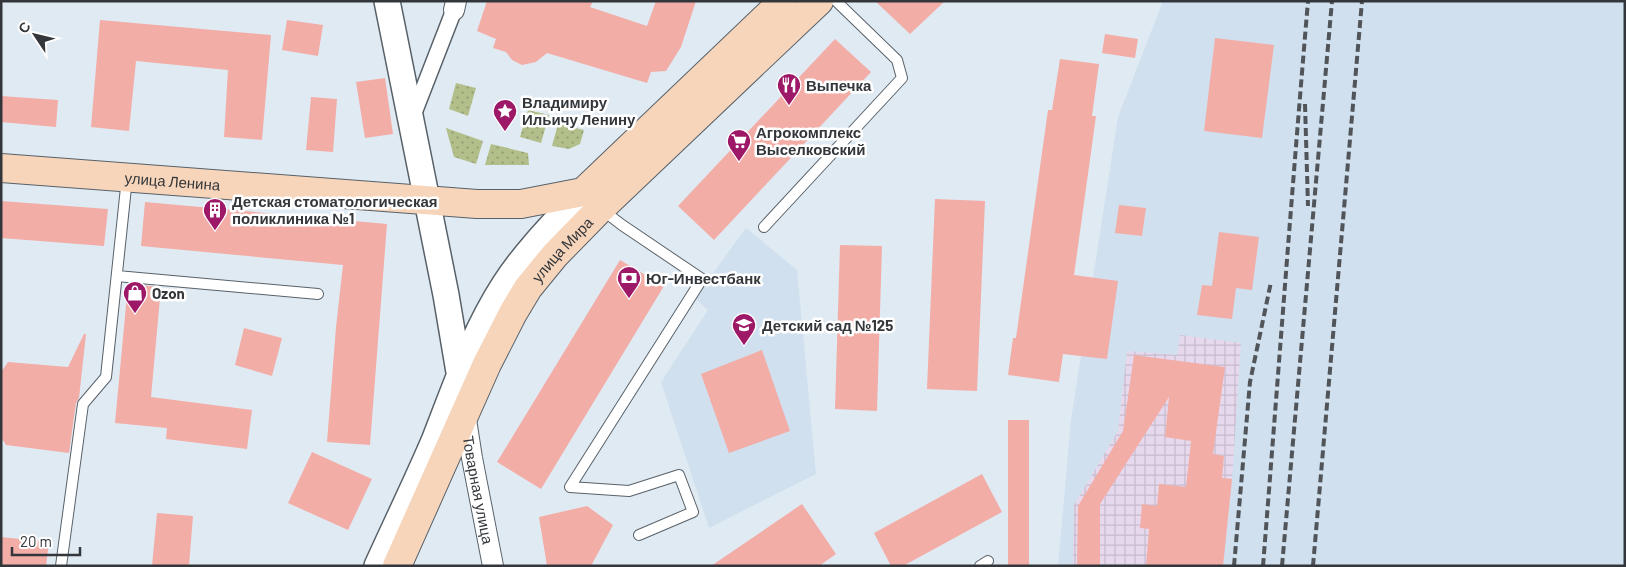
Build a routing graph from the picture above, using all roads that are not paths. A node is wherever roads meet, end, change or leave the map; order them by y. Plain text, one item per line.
1 (387, 1) edge
2 (783, 1) edge
3 (820, 1) edge
4 (836, 1) edge
5 (455, 5) edge
6 (411, 119) junction
7 (1, 168) edge
8 (127, 178) junction
9 (591, 200) junction
10 (426, 202) junction
11 (764, 227) dead end
12 (117, 276) junction
13 (318, 294) dead end
14 (460, 376) junction
15 (465, 413) junction
16 (639, 535) dead end
17 (61, 566) edge
18 (377, 566) edge
19 (397, 566) edge
20 (493, 566) edge

1 - 6 street
2 - 9 main road, улица Мира
3 - 9 main road, улица Мира
4 - 11 lane
5 - 6 street
6 - 10 street
7 - 8 main road, улица Ленина
8 - 10 main road, улица Ленина
8 - 12 lane
9 - 10 main road, улица Ленина
9 - 14 street, улица Мира
9 - 15 main road, улица Мира
9 - 16 lane
10 - 14 street
12 - 13 lane
12 - 17 lane
14 - 15 street
14 - 18 street, улица Мира
15 - 19 main road, улица Мира
15 - 20 street, Товарная улица

